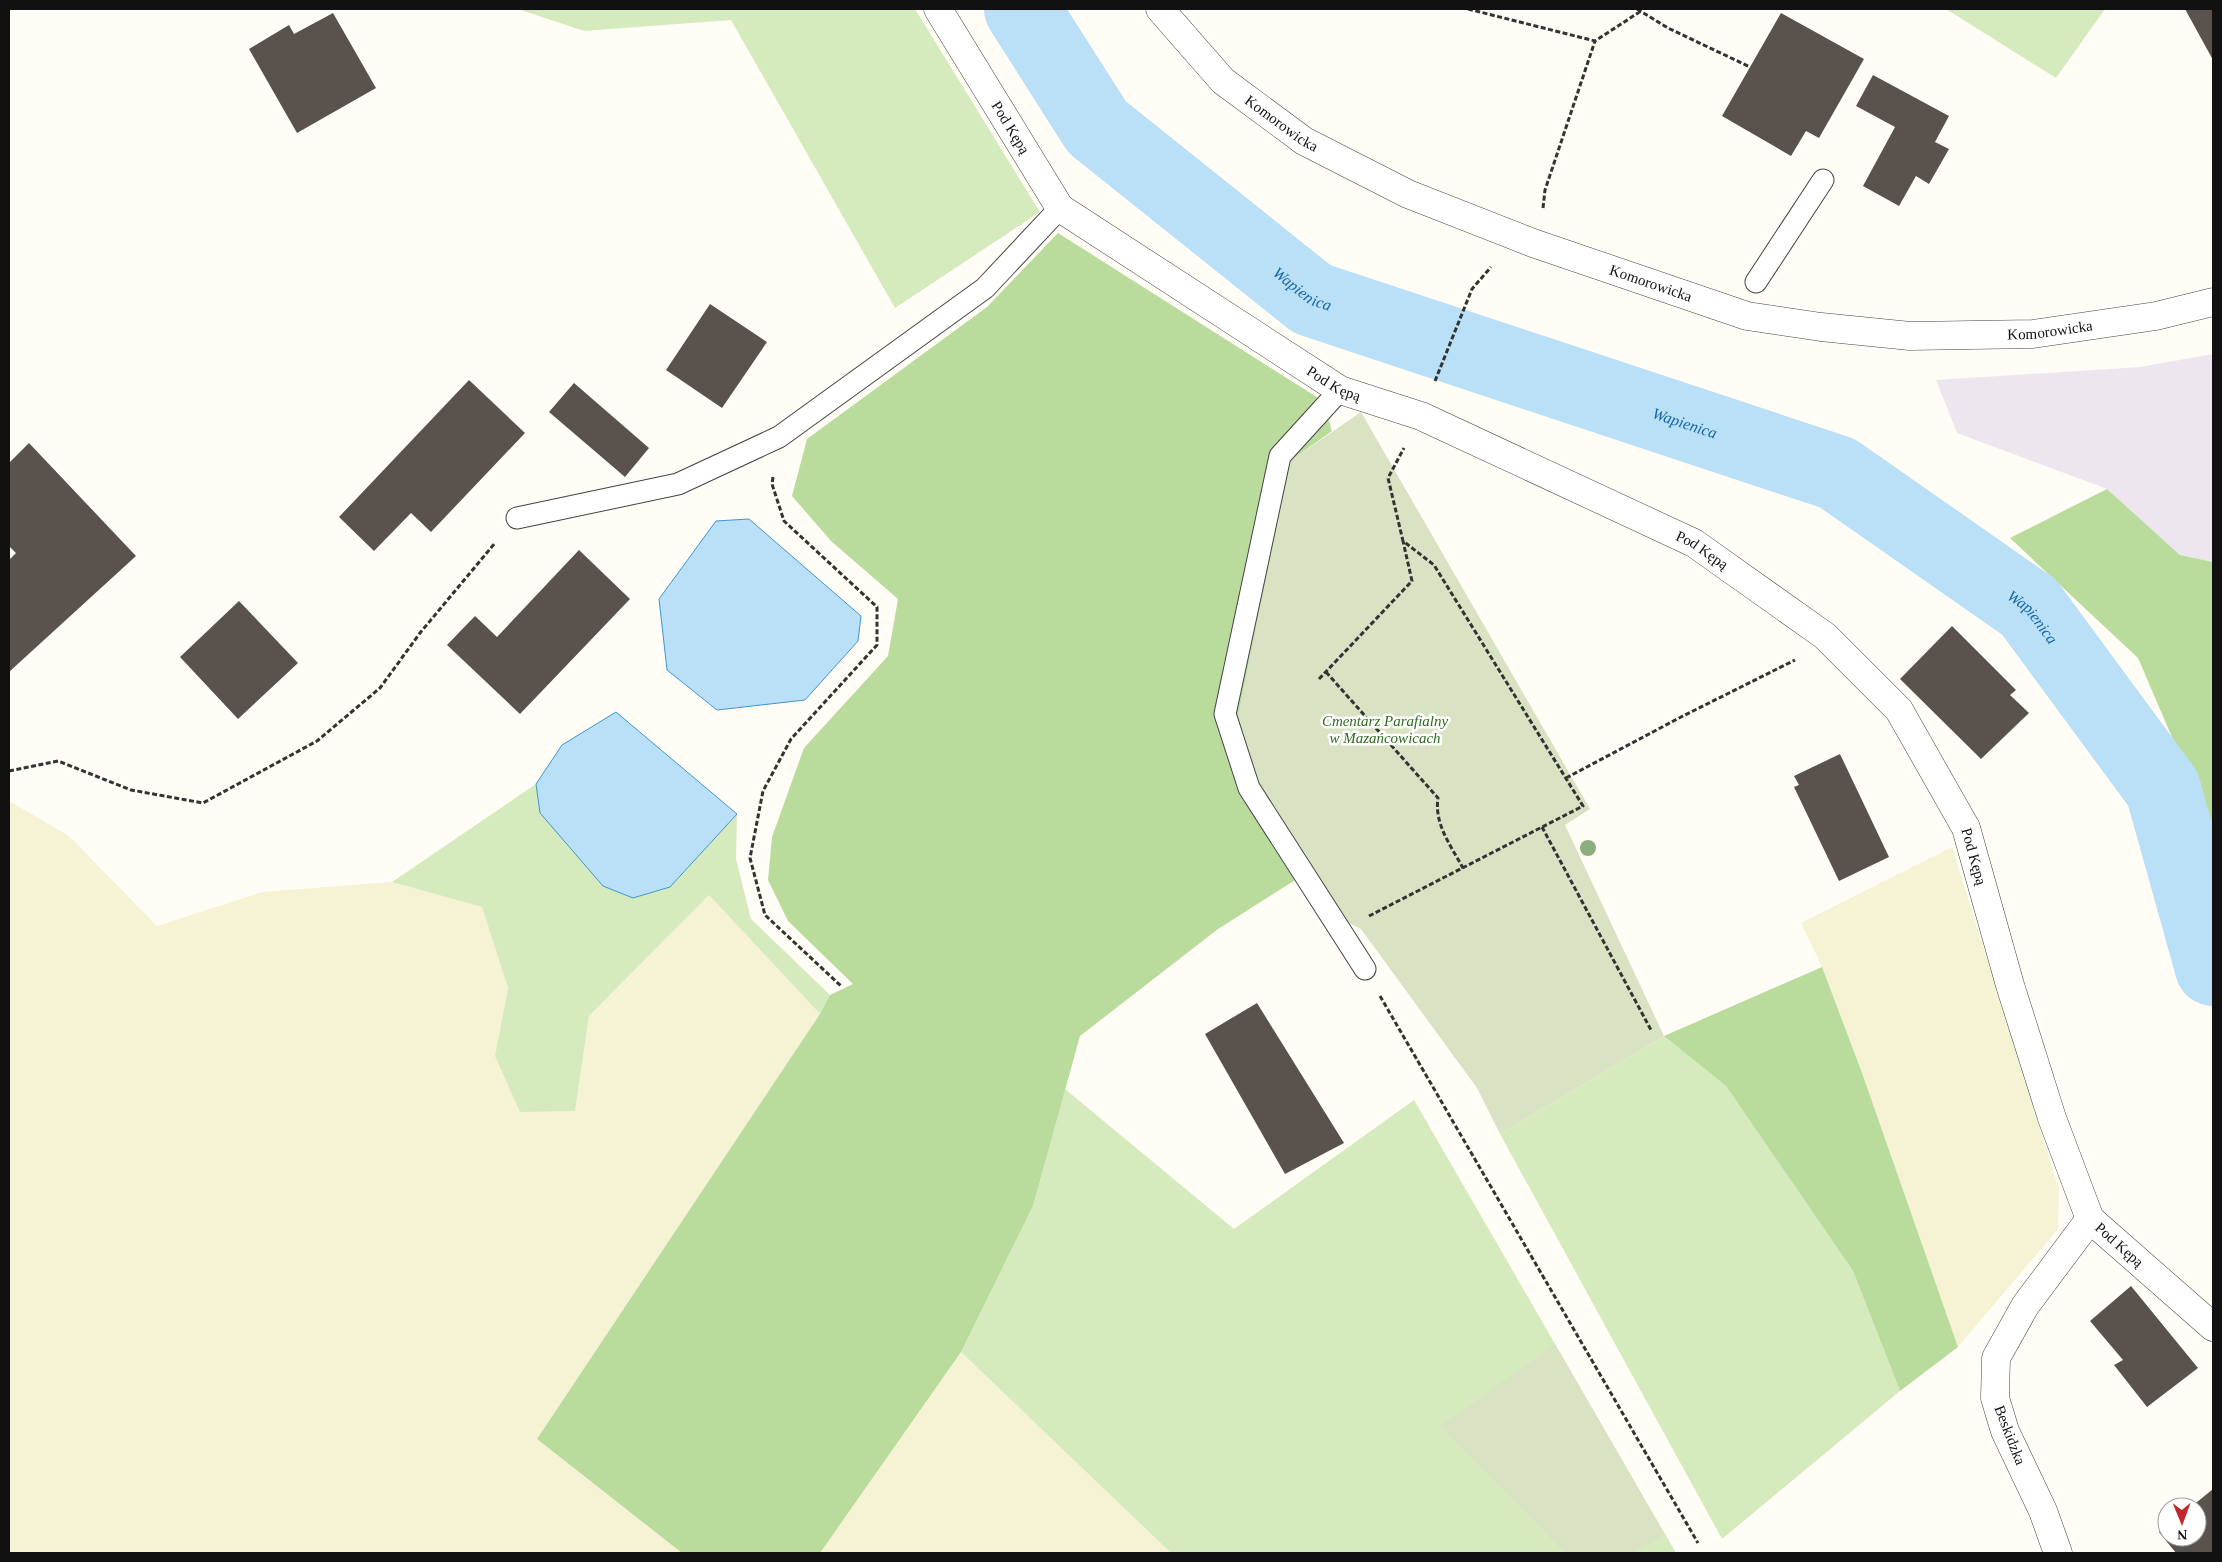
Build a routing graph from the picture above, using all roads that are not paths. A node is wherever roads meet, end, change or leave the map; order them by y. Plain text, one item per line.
1 (938, 9) edge
2 (1160, 9) edge
3 (1823, 180) dead end
4 (1060, 208) junction
5 (1756, 282) dead end
6 (2213, 302) edge
7 (1340, 390) junction
8 (517, 518) road end
9 (1365, 969) road end
10 (2090, 1219) junction
11 (2213, 1327) edge
12 (2058, 1553) edge

1 - 4 street, Pod Kępą
2 - 6 street, Komorowicka
3 - 5 lane
4 - 7 street, Pod Kępą
4 - 8 lane
7 - 9 lane
7 - 10 street, Pod Kępą
10 - 11 street, Pod Kępą
10 - 12 street, Beskidzka

